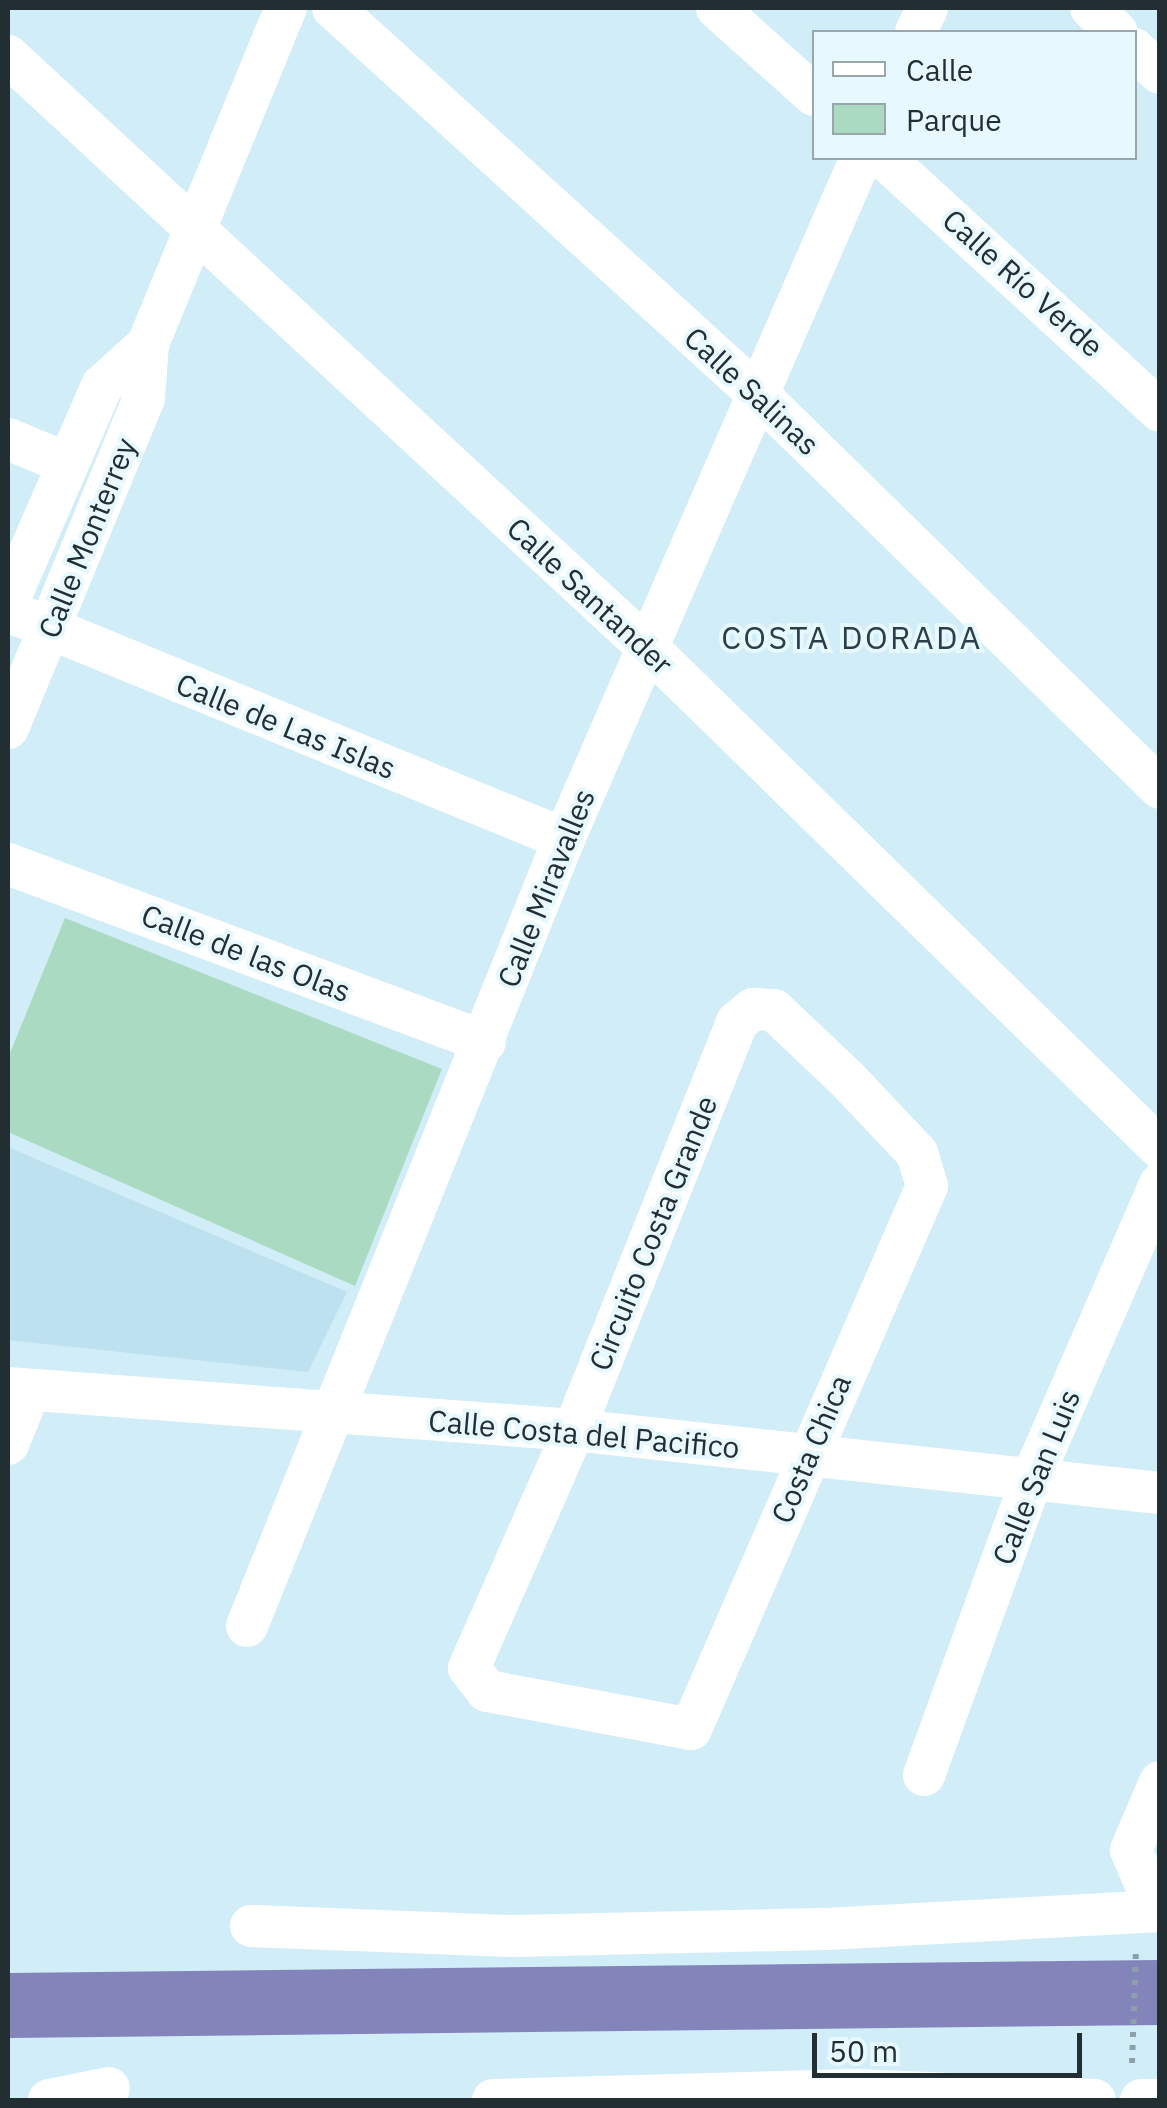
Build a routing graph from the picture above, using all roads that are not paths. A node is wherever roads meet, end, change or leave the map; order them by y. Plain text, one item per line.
1 (286, 8) edge
2 (334, 8) edge
3 (717, 8) edge
4 (1091, 8) edge
5 (1115, 30) edge
6 (1137, 52) edge
7 (8, 56) edge
8 (1160, 73) edge
9 (812, 93) edge
10 (860, 160) edge
11 (886, 160) edge
12 (193, 234) junction
13 (148, 344) junction
14 (762, 398) junction
15 (1160, 411) edge
16 (8, 438) edge
17 (66, 463) junction
18 (8, 602) edge
19 (8, 611) edge
20 (49, 630) junction
21 (647, 647) junction
22 (8, 728) edge
23 (1160, 788) edge
24 (564, 840) junction
25 (8, 864) edge
26 (485, 1042) junction
27 (1160, 1148) edge
28 (926, 1168) joint
29 (1160, 1184) edge
30 (19, 1389) edge
31 (336, 1413) junction
32 (574, 1430) junction
33 (8, 1444) edge
34 (806, 1456) junction
35 (1031, 1482) junction
36 (1160, 1493) edge
37 (246, 1626) dead end
38 (691, 1729) joint
39 (924, 1774) dead end
40 (1160, 1782) edge
41 (1151, 1918) edge
42 (252, 1926) dead end
43 (109, 2088) dead end
44 (709, 2098) edge
45 (978, 2099) edge
46 (49, 2100) edge
47 (493, 2100) edge
48 (1095, 2100) edge

1 - 12 street, Calle Monterrey
2 - 14 street, Calle Salinas
3 - 9 street
4 - 5 street
6 - 8 street
7 - 12 street, Calle Santander
10 - 14 street, Calle Miravalles
11 - 15 street, Calle Río Verde
12 - 13 street, Calle Monterrey
12 - 21 street, Calle Santander
13 - 17 street, Calle Monterrey
13 - 20 street, Calle Monterrey
14 - 21 street, Calle Miravalles
14 - 23 street, Calle Salinas
16 - 17 street
17 - 18 street, Calle Monterrey
19 - 20 street, Calle de Las Islas
20 - 22 street, Calle Monterrey
20 - 24 street, Calle de Las Islas
21 - 24 street, Calle Miravalles
21 - 27 street, Calle Santander
24 - 26 street, Calle Miravalles
25 - 26 street, Calle de las Olas
26 - 31 street, Calle Miravalles
28 - 32 street, Circuito Costa Grande
28 - 34 street, Costa Chica
29 - 35 street, Calle San Luis
30 - 31 street, Calle Costa del Pacifico
30 - 33 street
31 - 32 street, Calle Costa del Pacifico
31 - 37 street, Calle Miravalles
32 - 34 street, Calle Costa del Pacifico
32 - 38 street, Circuito Costa Grande
34 - 35 street, Calle Costa del Pacifico
34 - 38 street, Costa Chica
35 - 36 street, Calle Costa del Pacifico
35 - 39 street, Calle San Luis
40 - 41 street
41 - 42 street
43 - 46 street
44 - 45 street
44 - 47 street
45 - 48 street

